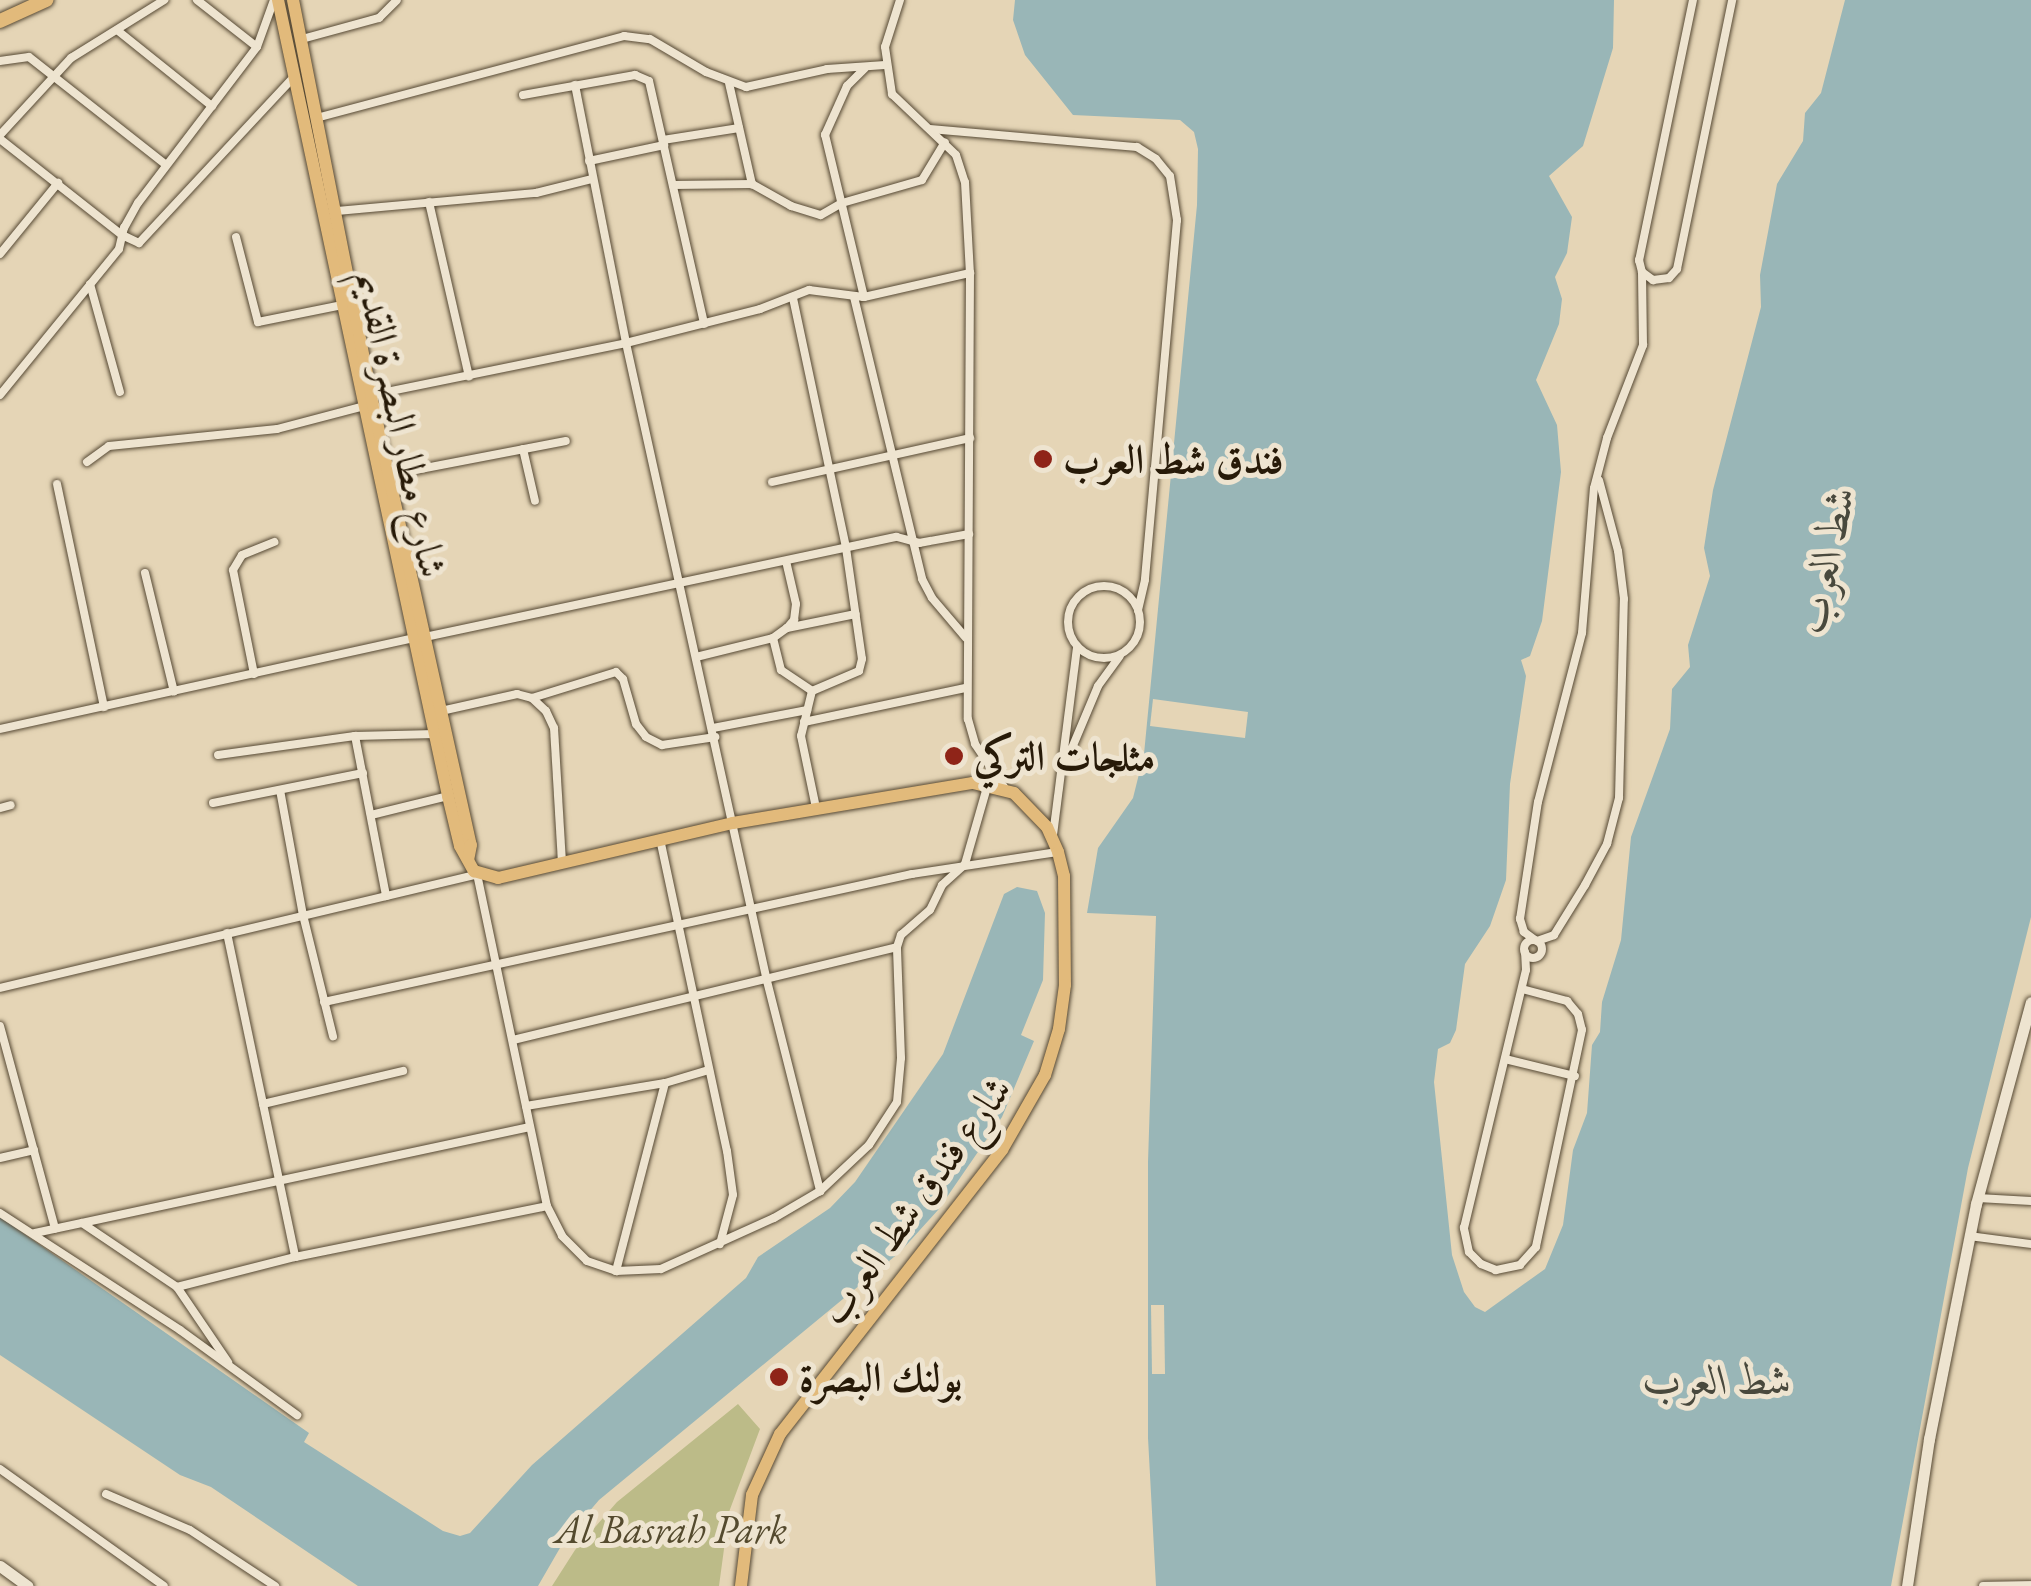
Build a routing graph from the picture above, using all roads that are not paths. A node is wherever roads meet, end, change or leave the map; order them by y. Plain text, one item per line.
1 (46, 0) edge
2 (164, 0) edge
3 (197, 0) edge
4 (276, 0) edge
5 (293, 0) edge
6 (397, 0) edge
7 (900, 0) edge
8 (1732, 0) edge
9 (1693, 1) edge
10 (0, 21) edge
11 (117, 30) junction
12 (302, 38) junction
13 (256, 46) junction
14 (0, 61) edge
15 (885, 65) junction
16 (866, 66) junction
17 (296, 74) junction
18 (51, 76) junction
19 (728, 82) junction
20 (575, 86) junction
21 (523, 95) dead end
22 (212, 106) junction
23 (320, 117) junction
24 (739, 128) junction
25 (930, 129) junction
26 (0, 137) edge
27 (664, 142) junction
28 (945, 142) junction
29 (588, 161) junction
30 (166, 165) junction
31 (592, 179) junction
32 (58, 184) junction
33 (752, 184) junction
34 (674, 185) junction
35 (429, 202) junction
36 (842, 204) junction
37 (337, 210) junction
38 (122, 235) junction
39 (236, 237) dead end
40 (0, 254) edge
41 (1642, 272) junction
42 (970, 273) junction
43 (90, 284) junction
44 (859, 297) junction
45 (792, 298) junction
46 (342, 305) junction
47 (704, 324) junction
48 (626, 343) junction
49 (469, 376) junction
50 (120, 392) dead end
51 (0, 395) edge
52 (368, 401) junction
53 (970, 438) junction
54 (566, 441) dead end
55 (523, 449) junction
56 (892, 458) junction
57 (86, 462) dead end
58 (826, 470) junction
59 (1598, 471) junction
60 (389, 475) junction
61 (772, 482) dead end
62 (57, 484) dead end
63 (535, 502) dead end
64 (969, 534) junction
65 (910, 541) junction
66 (275, 542) dead end
67 (846, 548) junction
68 (786, 560) junction
69 (145, 573) dead end
70 (681, 582) junction
71 (1138, 610) junction
72 (856, 614) junction
73 (787, 628) junction
74 (419, 637) junction
75 (773, 638) junction
76 (966, 638) junction
77 (1077, 647) junction
78 (1123, 653) junction
79 (696, 657) junction
80 (254, 674) junction
81 (966, 688) junction
82 (812, 691) junction
83 (174, 692) junction
84 (532, 698) junction
85 (104, 707) junction
86 (807, 710) junction
87 (441, 711) junction
88 (804, 722) junction
89 (0, 728) edge
90 (714, 732) junction
91 (436, 734) junction
92 (356, 736) junction
93 (218, 755) dead end
94 (1062, 772) junction
95 (363, 773) junction
96 (988, 784) junction
97 (1004, 788) junction
98 (280, 790) junction
99 (448, 796) junction
100 (213, 803) dead end
101 (11, 805) dead end
102 (0, 808) edge
103 (816, 808) junction
104 (371, 815) junction
105 (734, 823) junction
106 (1052, 837) junction
107 (660, 839) junction
108 (1058, 852) junction
109 (468, 860) junction
110 (562, 862) junction
111 (965, 864) junction
112 (478, 874) junction
113 (386, 896) junction
114 (751, 910) junction
115 (303, 915) junction
116 (679, 926) junction
117 (1522, 927) junction
118 (227, 933) junction
119 (1554, 935) junction
120 (1536, 940) junction
121 (897, 947) junction
122 (1524, 950) junction
123 (1540, 953) junction
124 (498, 965) junction
125 (1526, 970) junction
126 (767, 981) junction
127 (0, 988) edge
128 (1522, 988) junction
129 (694, 997) junction
130 (324, 1002) junction
131 (2031, 1002) edge
132 (0, 1026) edge
133 (333, 1036) dead end
134 (513, 1040) junction
135 (1505, 1059) junction
136 (11, 1067) junction
137 (0, 1070) edge
138 (709, 1070) junction
139 (402, 1072) dead end
140 (1575, 1076) junction
141 (665, 1083) junction
142 (263, 1104) junction
143 (526, 1106) junction
144 (530, 1128) junction
145 (34, 1150) junction
146 (0, 1158) edge
147 (279, 1181) junction
148 (820, 1191) junction
149 (1978, 1198) junction
150 (2031, 1201) edge
151 (547, 1206) junction
152 (0, 1213) edge
153 (82, 1223) junction
154 (55, 1229) junction
155 (35, 1233) junction
156 (1970, 1236) junction
157 (720, 1244) junction
158 (2031, 1244) edge
159 (295, 1257) junction
160 (616, 1271) junction
161 (177, 1287) junction
162 (229, 1364) junction
163 (297, 1415) dead end
164 (0, 1469) edge
165 (106, 1494) dead end
166 (0, 1566) edge
167 (2031, 1585) edge
168 (28, 1586) edge
169 (164, 1586) edge
170 (275, 1586) edge
171 (741, 1586) edge
172 (1907, 1586) edge
173 (1983, 1586) edge

1 - 10 highway
2 - 11 street
3 - 13 street
4 - 13 street
4 - 17 main road, شارع مطار البصرة القديم
5 - 12 main road, شارع مطار البصرة القديم
6 - 12 street
7 - 15 street
8 - 41 street
9 - 41 street
11 - 18 street
11 - 22 street
12 - 23 main road, شارع مطار البصرة القديم
13 - 22 street
14 - 18 street
15 - 16 street
15 - 25 street
16 - 19 street
16 - 36 street
17 - 38 street
17 - 46 main road, شارع مطار البصرة القديم
18 - 26 street
18 - 30 street
19 - 23 street
19 - 24 street
20 - 21 street
20 - 27 street
20 - 29 street
22 - 30 street
23 - 37 main road, شارع مطار البصرة القديم
24 - 27 street
24 - 33 street
25 - 28 street
25 - 71 street
26 - 32 street
27 - 29 street
27 - 34 street
28 - 36 street
28 - 42 street
29 - 31 street
30 - 38 street
31 - 35 street
31 - 48 street
32 - 38 street
32 - 40 street
33 - 34 street
33 - 36 street
34 - 47 street
35 - 37 street
35 - 49 street
36 - 44 street
37 - 52 main road, شارع مطار البصرة القديم
38 - 43 street
39 - 46 street
41 - 59 street
42 - 44 street
42 - 53 street
43 - 50 street
43 - 51 street
44 - 45 street
44 - 56 street
45 - 47 street
45 - 58 street
46 - 52 main road, شارع مطار البصرة القديم
47 - 48 street
48 - 49 street
48 - 70 street
49 - 52 street
52 - 57 street
52 - 60 main road, شارع مطار البصرة القديم
52 - 74 main road, شارع مطار البصرة القديم
53 - 56 street
53 - 64 street
54 - 55 street
55 - 60 street
55 - 63 street
56 - 58 street
56 - 65 street
58 - 61 street
58 - 67 street
59 - 117 street
59 - 119 street
60 - 74 main road, شارع مطار البصرة القديم
62 - 85 street
64 - 65 street
64 - 76 street
65 - 67 street
65 - 76 street
66 - 80 street
67 - 68 street
67 - 72 street
68 - 70 street
68 - 73 street
69 - 83 street
70 - 74 street
70 - 79 street
71 - 77 street
71 - 78 street
72 - 73 street
72 - 82 street
73 - 75 street
74 - 80 street
74 - 87 main road, شارع مطار البصرة القديم
74 - 91 main road, شارع مطار البصرة القديم
75 - 79 street
75 - 82 street
76 - 81 street
77 - 78 street
77 - 94 street
78 - 94 street
79 - 90 street
80 - 83 street
81 - 88 street
81 - 97 street
82 - 86 street
83 - 85 street
84 - 87 street
84 - 90 street
84 - 110 street
85 - 89 street
86 - 88 street
86 - 90 street
87 - 109 main road, شارع مطار البصرة القديم
88 - 103 street
90 - 105 street
91 - 92 street
91 - 99 main road, شارع مطار البصرة القديم
92 - 93 street
92 - 95 street
94 - 106 street
95 - 98 street
95 - 104 street
96 - 97 main road, شارع فندق شط العرب
96 - 103 main road, شارع فندق شط العرب
96 - 111 street
97 - 106 main road, شارع فندق شط العرب
98 - 100 street
98 - 115 street
99 - 104 street
99 - 109 main road, شارع مطار البصرة القديم
101 - 102 street
103 - 105 main road, شارع فندق شط العرب
104 - 113 street
105 - 107 main road, شارع فندق شط العرب
105 - 114 street
106 - 108 main road, شارع فندق شط العرب
107 - 110 main road, شارع فندق شط العرب
107 - 116 street
108 - 111 street
108 - 171 main road, شارع فندق شط العرب
109 - 112 main road, شارع مطار البصرة القديم
110 - 112 main road, شارع فندق شط العرب
111 - 114 street
111 - 121 street
112 - 113 street
112 - 124 street
113 - 115 street
114 - 116 street
114 - 126 street
115 - 118 street
115 - 130 street
116 - 124 street
116 - 129 street
117 - 120 street
117 - 122 street
118 - 127 street
118 - 142 street
119 - 120 street
119 - 123 street
120 - 122 street
120 - 123 street
121 - 126 street
121 - 148 street
122 - 123 street
122 - 125 street
123 - 125 street
124 - 130 street
124 - 134 street
125 - 128 street
126 - 129 street
126 - 148 street
128 - 135 street
128 - 140 street
129 - 134 street
129 - 138 street
130 - 133 street
131 - 149 street
132 - 136 street
134 - 143 street
135 - 140 street
135 - 140 street
136 - 137 street
136 - 145 street
138 - 141 street
138 - 157 street
139 - 142 street
141 - 143 street
141 - 160 street
142 - 147 street
143 - 144 street
144 - 147 street
144 - 151 street
145 - 146 street
145 - 154 street
147 - 153 street
147 - 159 street
148 - 157 street
149 - 150 street
149 - 156 street
151 - 159 street
151 - 160 street
152 - 155 street
153 - 154 street
153 - 161 street
154 - 155 street
155 - 162 street
156 - 158 street
156 - 172 street
157 - 160 street
159 - 161 street
161 - 162 street
162 - 163 street
164 - 169 street
165 - 170 street
166 - 168 street
167 - 173 street

